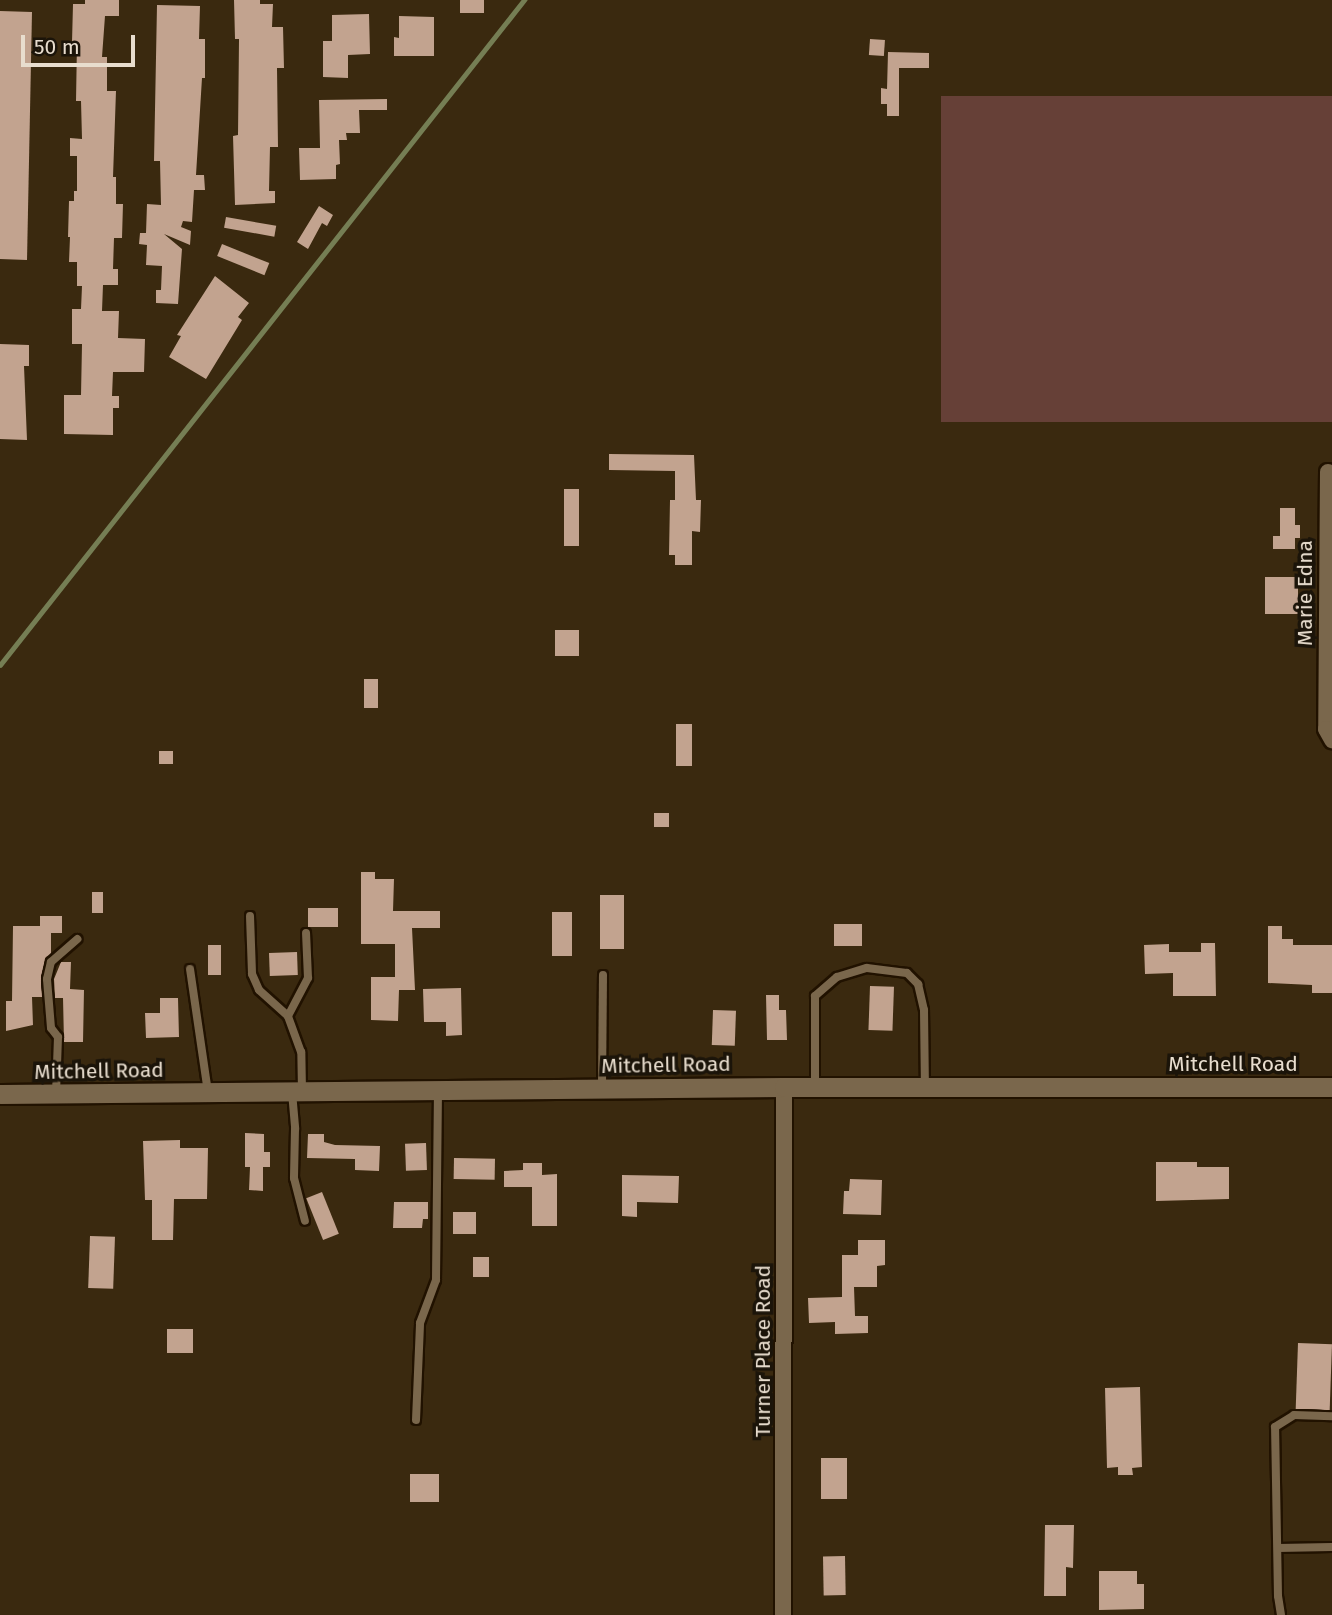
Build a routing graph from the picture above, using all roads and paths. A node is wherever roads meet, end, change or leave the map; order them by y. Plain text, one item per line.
1 (1328, 472) dead end
2 (1330, 550) edge
3 (1332, 740) edge
4 (250, 916) dead end
5 (306, 933) dead end
6 (77, 939) dead end
7 (190, 969) dead end
8 (603, 975) dead end
9 (288, 1016) junction
10 (784, 1087) junction
11 (815, 1087) junction
12 (925, 1087) junction
13 (1332, 1087) edge
14 (602, 1088) junction
15 (438, 1090) junction
16 (297, 1091) junction
17 (208, 1092) junction
18 (0, 1094) edge
19 (56, 1094) junction
20 (305, 1221) dead end
21 (1332, 1416) edge
22 (416, 1420) dead end
23 (1332, 1547) edge
24 (1278, 1548) junction
25 (783, 1615) edge
26 (1280, 1615) edge

1 - 2 street, Marie Edna
2 - 3 street, Marie Edna
4 - 9 lane
5 - 9 lane
6 - 19 lane
7 - 17 lane
8 - 14 lane
9 - 16 lane
10 - 11 street, Mitchell Road
10 - 14 street, Mitchell Road
10 - 25 street, Turner Place Road
11 - 12 street, Mitchell Road
11 - 12 lane
12 - 13 street, Mitchell Road
14 - 15 street, Mitchell Road
15 - 16 street, Mitchell Road
15 - 22 lane
16 - 17 street, Mitchell Road
16 - 20 lane
17 - 19 street, Mitchell Road
18 - 19 street, Mitchell Road
21 - 24 lane
23 - 24 lane
24 - 26 lane

